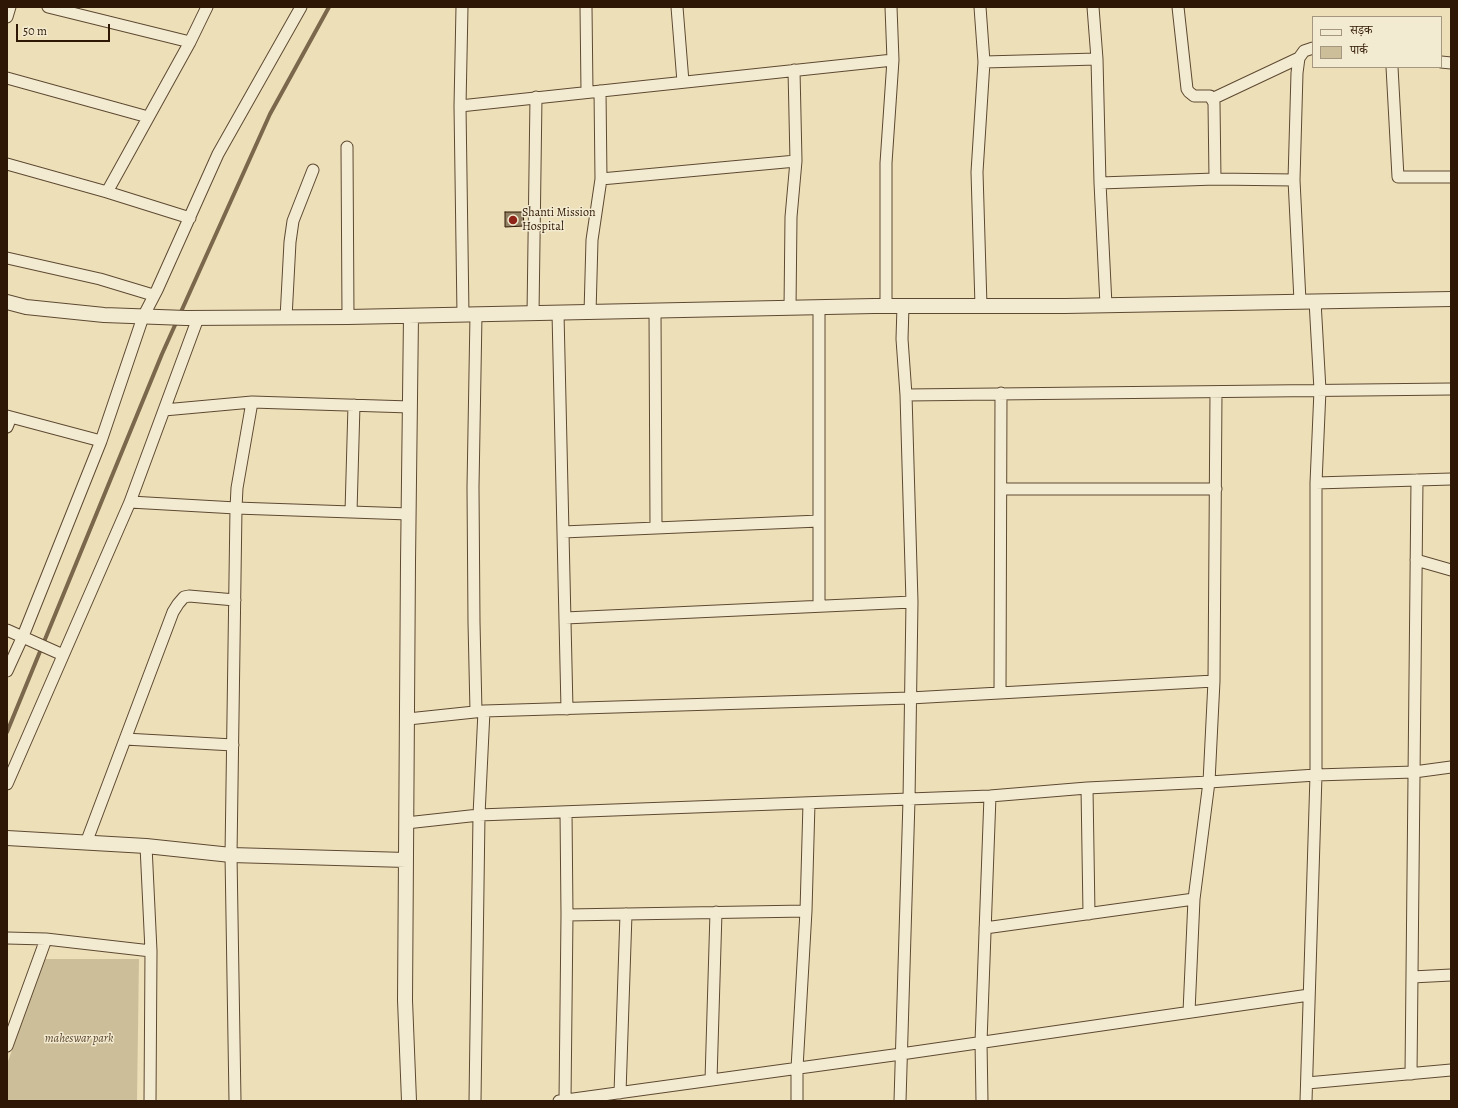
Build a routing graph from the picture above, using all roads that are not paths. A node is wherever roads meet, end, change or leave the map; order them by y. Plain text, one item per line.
1 (10, 7) edge
2 (48, 7) edge
3 (207, 7) edge
4 (301, 7) edge
5 (462, 7) edge
6 (586, 7) edge
7 (677, 7) edge
8 (891, 7) edge
9 (980, 7) edge
10 (1093, 7) edge
11 (1178, 7) edge
12 (7, 17) edge
13 (190, 42) junction
14 (1312, 48) edge
15 (1299, 58) junction
16 (1097, 59) junction
17 (893, 60) junction
18 (984, 62) junction
19 (1392, 68) edge
20 (794, 70) junction
21 (7, 78) edge
22 (683, 82) junction
23 (600, 90) junction
24 (587, 92) junction
25 (536, 97) junction
26 (1212, 99) junction
27 (460, 106) junction
28 (148, 117) junction
29 (347, 147) dead end
30 (796, 161) junction
31 (7, 164) edge
32 (313, 170) dead end
33 (1451, 177) edge
34 (601, 179) junction
35 (1215, 179) junction
36 (1294, 180) junction
37 (1100, 183) junction
38 (107, 192) junction
39 (190, 218) junction
40 (7, 258) edge
41 (153, 295) junction
42 (1451, 299) edge
43 (1316, 301) junction
44 (7, 302) edge
45 (1300, 302) junction
46 (1106, 305) junction
47 (886, 306) junction
48 (902, 306) junction
49 (981, 306) junction
50 (819, 307) junction
51 (790, 308) junction
52 (655, 311) junction
53 (558, 313) junction
54 (590, 313) junction
55 (533, 314) junction
56 (469, 315) junction
57 (411, 316) junction
58 (144, 317) junction
59 (348, 317) junction
60 (192, 318) junction
61 (286, 318) junction
62 (1451, 389) edge
63 (1320, 390) junction
64 (1216, 392) junction
65 (1001, 393) junction
66 (906, 395) junction
67 (252, 402) junction
68 (354, 405) junction
69 (410, 407) junction
70 (164, 410) junction
71 (8, 420) edge
72 (101, 441) junction
73 (1451, 479) edge
74 (1417, 480) junction
75 (1316, 483) junction
76 (1001, 489) junction
77 (1216, 489) junction
78 (130, 502) junction
79 (236, 508) junction
80 (351, 512) junction
81 (408, 514) junction
82 (819, 521) junction
83 (656, 528) junction
84 (563, 532) junction
85 (1416, 560) junction
86 (1451, 570) edge
87 (235, 600) junction
88 (912, 602) junction
89 (819, 606) junction
90 (565, 618) junction
91 (7, 630) edge
92 (27, 638) junction
93 (59, 653) junction
94 (7, 671) edge
95 (1214, 681) junction
96 (1000, 693) junction
97 (910, 698) junction
98 (567, 709) junction
99 (480, 712) junction
100 (408, 719) junction
101 (125, 739) junction
102 (233, 745) junction
103 (1451, 767) edge
104 (1414, 772) junction
105 (1316, 775) junction
106 (1209, 782) junction
107 (7, 784) edge
108 (1087, 788) junction
109 (990, 796) junction
110 (909, 800) junction
111 (809, 803) junction
112 (566, 812) junction
113 (478, 815) junction
114 (406, 823) junction
115 (7, 838) edge
116 (86, 843) junction
117 (146, 846) junction
118 (231, 855) junction
119 (406, 860) junction
120 (1194, 899) junction
121 (806, 910) junction
122 (716, 912) junction
123 (626, 914) junction
124 (1089, 914) junction
125 (567, 915) junction
126 (986, 928) junction
127 (7, 938) edge
128 (46, 939) junction
129 (151, 951) junction
130 (1451, 975) edge
131 (1412, 977) junction
132 (1309, 995) junction
133 (1189, 1012) junction
134 (981, 1042) junction
135 (7, 1046) edge
136 (901, 1054) junction
137 (797, 1068) junction
138 (1451, 1070) edge
139 (1411, 1074) junction
140 (711, 1080) junction
141 (1307, 1083) junction
142 (620, 1093) junction
143 (150, 1101) edge
144 (234, 1101) edge
145 (409, 1101) edge
146 (475, 1101) edge
147 (562, 1101) edge
148 (797, 1101) edge
149 (900, 1101) edge
150 (982, 1101) edge
151 (1306, 1101) edge

1 - 12 street
2 - 13 street
3 - 13 street
4 - 39 street
5 - 27 street
6 - 24 street
7 - 22 street
8 - 17 street
9 - 18 street
10 - 16 street
11 - 26 street
13 - 28 street
14 - 15 street
15 - 26 street
15 - 36 street
16 - 18 street
16 - 37 street
17 - 20 street
17 - 47 street
18 - 49 street
19 - 33 street
20 - 22 street
20 - 30 street
21 - 28 street
22 - 23 street
23 - 24 street
23 - 34 street
24 - 25 street
25 - 27 street
25 - 55 street
26 - 35 street
27 - 56 street
28 - 38 street
29 - 59 street
30 - 34 street
30 - 51 street
31 - 38 street
32 - 61 street
34 - 54 street
35 - 36 street
35 - 37 street
36 - 45 street
37 - 46 street
38 - 39 street
39 - 41 street
40 - 41 street
41 - 58 street
42 - 43 street
43 - 45 street
43 - 63 street
44 - 58 street
45 - 46 street
46 - 49 street
47 - 48 street
47 - 50 street
48 - 49 street
48 - 66 street
50 - 51 street
50 - 82 street
51 - 52 street
52 - 54 street
52 - 83 street
53 - 54 street
53 - 55 street
53 - 84 street
55 - 56 street
56 - 57 street
56 - 99 street
57 - 59 street
57 - 69 street
58 - 60 street
58 - 72 street
59 - 61 street
60 - 61 street
60 - 70 street
62 - 63 street
63 - 64 street
63 - 75 street
64 - 65 street
64 - 77 street
65 - 66 street
65 - 76 street
66 - 88 street
67 - 68 street
67 - 70 street
67 - 79 street
68 - 69 street
68 - 80 street
69 - 81 street
70 - 78 street
71 - 72 street
72 - 92 street
73 - 74 street
74 - 75 street
74 - 85 street
75 - 105 street
76 - 77 street
76 - 96 street
77 - 95 street
78 - 79 street
78 - 93 street
79 - 80 street
79 - 87 street
80 - 81 street
81 - 100 street
82 - 83 street
82 - 89 street
83 - 84 street
84 - 90 street
85 - 86 street
85 - 104 street
87 - 101 street
87 - 102 street
88 - 89 street
88 - 97 street
89 - 90 street
90 - 98 street
91 - 92 street
92 - 93 street
92 - 94 street
93 - 107 street
95 - 96 street
95 - 106 street
96 - 97 street
97 - 98 street
97 - 110 street
98 - 99 street
99 - 100 street
99 - 113 street
100 - 114 street
101 - 102 street
101 - 116 street
102 - 118 street
103 - 104 street
104 - 105 street
104 - 131 street
105 - 106 street
105 - 132 street
106 - 108 street
106 - 120 street
108 - 109 street
108 - 124 street
109 - 110 street
109 - 126 street
110 - 111 street
110 - 136 street
111 - 112 street
111 - 121 street
112 - 113 street
112 - 125 street
113 - 114 street
113 - 146 street
114 - 119 street
115 - 116 street
116 - 117 street
117 - 118 street
117 - 129 street
118 - 119 street
118 - 144 street
119 - 145 street
120 - 124 street
120 - 133 street
121 - 122 street
121 - 137 street
122 - 123 street
122 - 140 street
123 - 125 street
123 - 142 street
124 - 126 street
125 - 147 street
126 - 134 street
127 - 128 street
128 - 129 street
128 - 135 street
129 - 143 street
130 - 131 street
131 - 139 street
132 - 133 street
132 - 141 street
133 - 134 street
134 - 136 street
134 - 150 street
136 - 137 street
136 - 149 street
137 - 140 street
137 - 148 street
138 - 139 street
139 - 141 street
140 - 142 street
141 - 151 street
142 - 147 street

